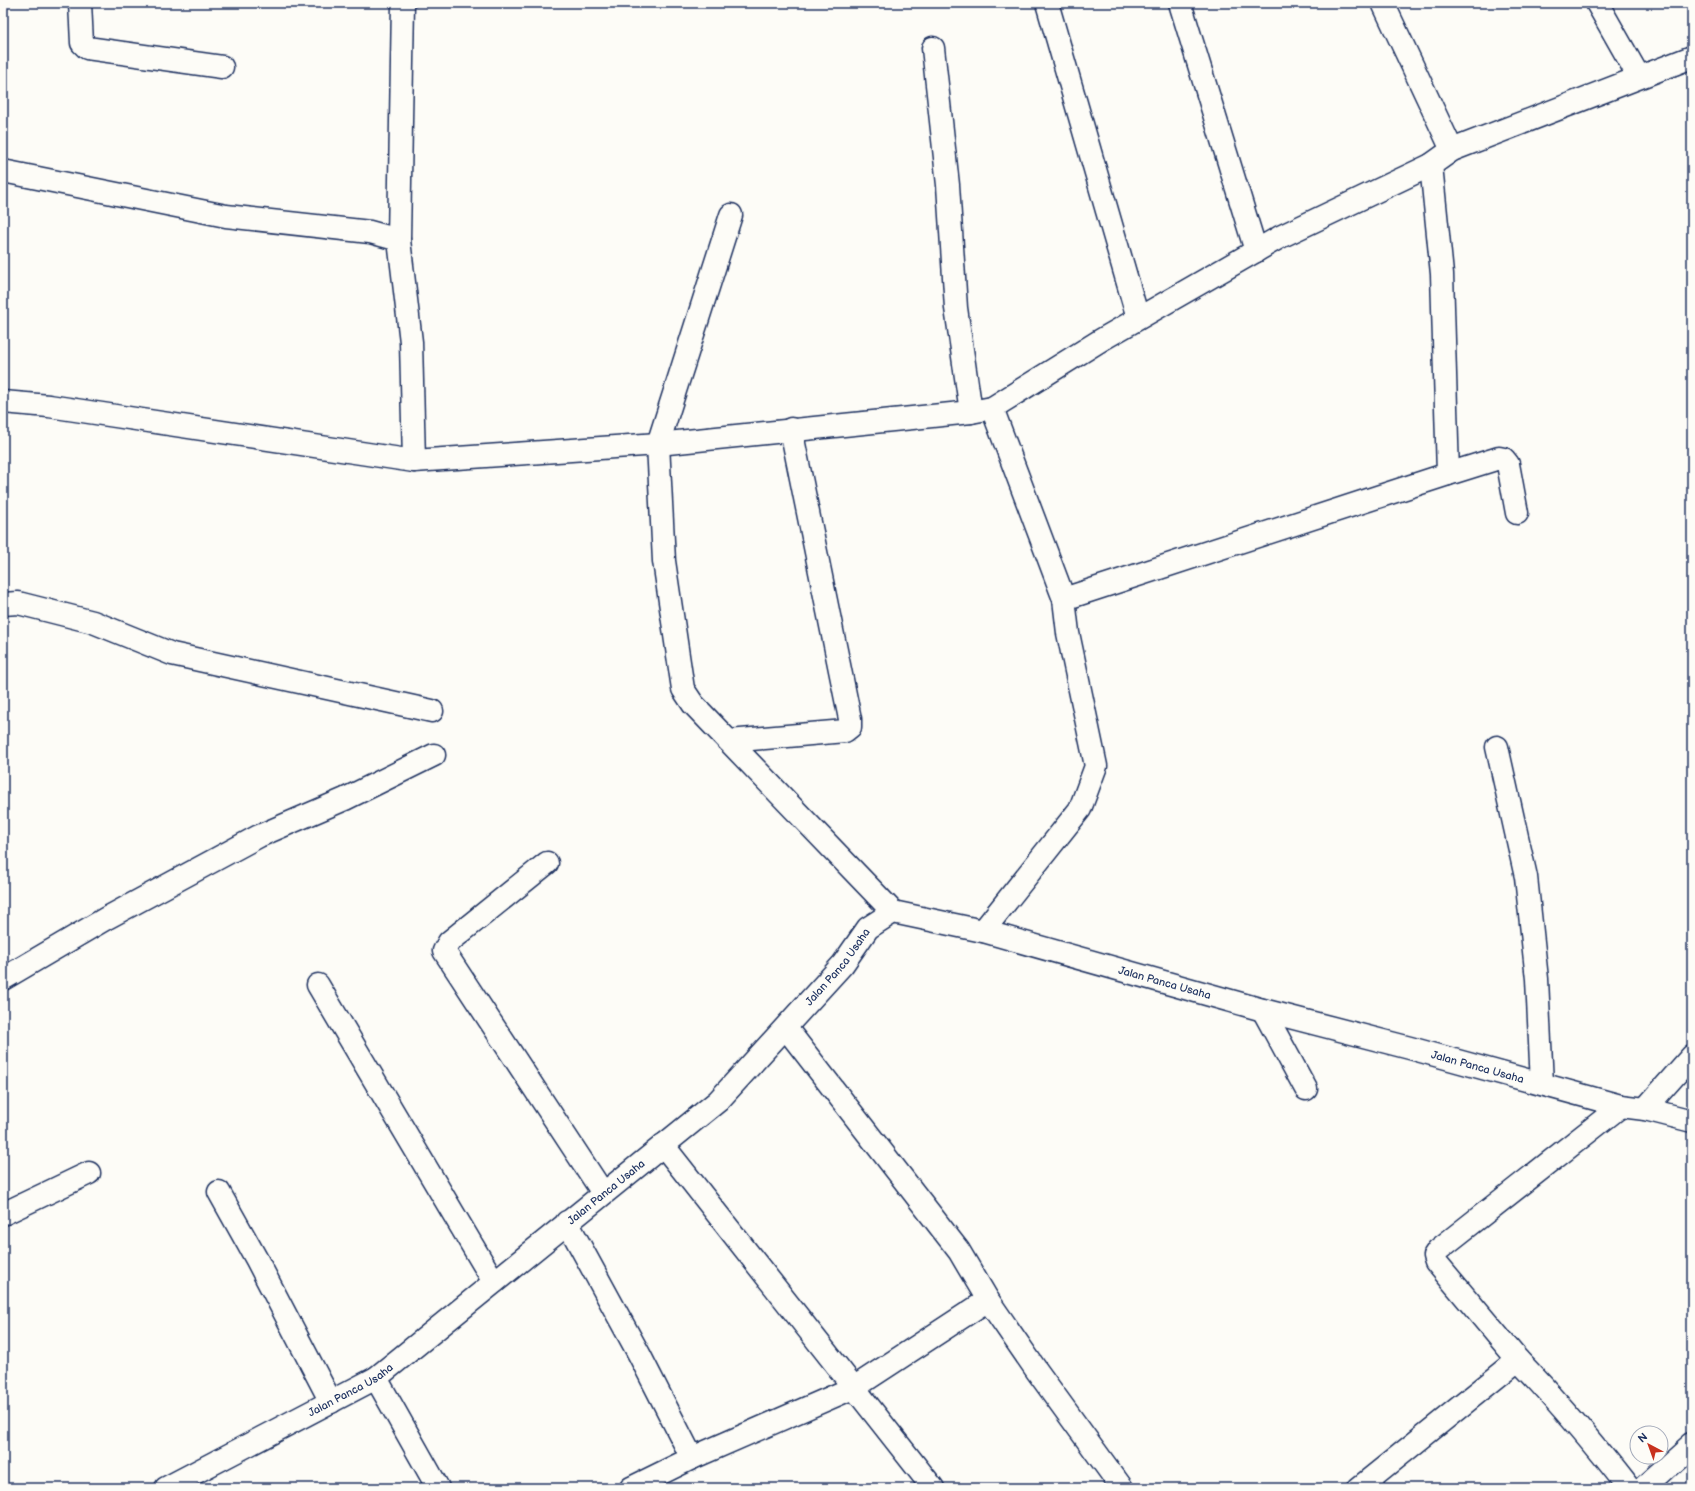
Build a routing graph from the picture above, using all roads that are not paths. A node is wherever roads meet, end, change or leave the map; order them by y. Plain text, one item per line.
1 (80, 3) edge
2 (403, 3) edge
3 (1047, 3) edge
4 (1180, 3) edge
5 (1383, 3) edge
6 (1597, 3) edge
7 (932, 48) dead end
8 (1692, 57) edge
9 (222, 67) dead end
10 (1639, 78) junction
11 (1452, 150) junction
12 (1431, 164) junction
13 (3, 171) edge
14 (731, 215) dead end
15 (399, 240) junction
16 (1256, 251) junction
17 (1138, 318) junction
18 (3, 402) edge
19 (992, 408) junction
20 (970, 412) junction
21 (791, 429) junction
22 (658, 444) junction
23 (414, 461) junction
24 (1448, 474) junction
25 (1517, 513) dead end
26 (1064, 599) junction
27 (3, 604) edge
28 (432, 711) dead end
29 (729, 742) junction
30 (1496, 747) dead end
31 (434, 755) dead end
32 (547, 863) dead end
33 (893, 912) junction
34 (983, 931) junction
35 (3, 979) edge
36 (318, 985) dead end
37 (1263, 1010) junction
38 (786, 1028) junction
39 (1692, 1056) edge
40 (1542, 1084) junction
41 (1306, 1089) dead end
42 (1621, 1106) junction
43 (1645, 1109) junction
44 (1692, 1121) edge
45 (663, 1145) junction
46 (89, 1173) dead end
47 (219, 1192) dead end
48 (603, 1193) junction
49 (3, 1214) edge
50 (567, 1222) junction
51 (494, 1282) junction
52 (988, 1300) junction
53 (1518, 1360) junction
54 (376, 1378) junction
55 (855, 1387) junction
56 (331, 1402) junction
57 (1692, 1444) edge
58 (692, 1458) junction
59 (166, 1488) edge
60 (438, 1488) edge
61 (631, 1488) edge
62 (933, 1488) edge
63 (1122, 1488) edge
64 (1359, 1488) edge
65 (1628, 1488) edge
66 (1643, 1488) edge

1 - 9 street
2 - 15 street
3 - 17 street
4 - 16 street
5 - 11 street
6 - 10 street
7 - 20 street
8 - 10 street
10 - 11 street
11 - 12 street
12 - 16 street
12 - 24 street
13 - 15 street
14 - 22 street
15 - 23 street
16 - 17 street
17 - 19 street
18 - 23 street
19 - 20 street
19 - 26 street
20 - 21 street
21 - 22 street
21 - 29 street
22 - 23 street
22 - 29 street
24 - 25 street
24 - 26 street
26 - 34 street
27 - 28 street
29 - 33 street
30 - 40 street
31 - 35 street
32 - 48 street
33 - 34 street, Jalan Panca Usaha
33 - 38 street, Jalan Panca Usaha
34 - 37 street, Jalan Panca Usaha
36 - 51 street
37 - 40 street, Jalan Panca Usaha
37 - 41 street
38 - 45 street, Jalan Panca Usaha
38 - 52 street
39 - 43 street
40 - 42 street, Jalan Panca Usaha
42 - 43 street, Jalan Panca Usaha
42 - 53 street
43 - 44 street, Jalan Panca Usaha
45 - 48 street, Jalan Panca Usaha
45 - 55 street
46 - 49 street
47 - 56 street
48 - 50 street, Jalan Panca Usaha
50 - 51 street, Jalan Panca Usaha
50 - 58 street
51 - 54 street, Jalan Panca Usaha
52 - 55 street
52 - 63 street
53 - 64 street
53 - 65 street
54 - 56 street, Jalan Panca Usaha
54 - 60 street
55 - 58 street
55 - 62 street
56 - 59 street, Jalan Panca Usaha
57 - 66 street
58 - 61 street

